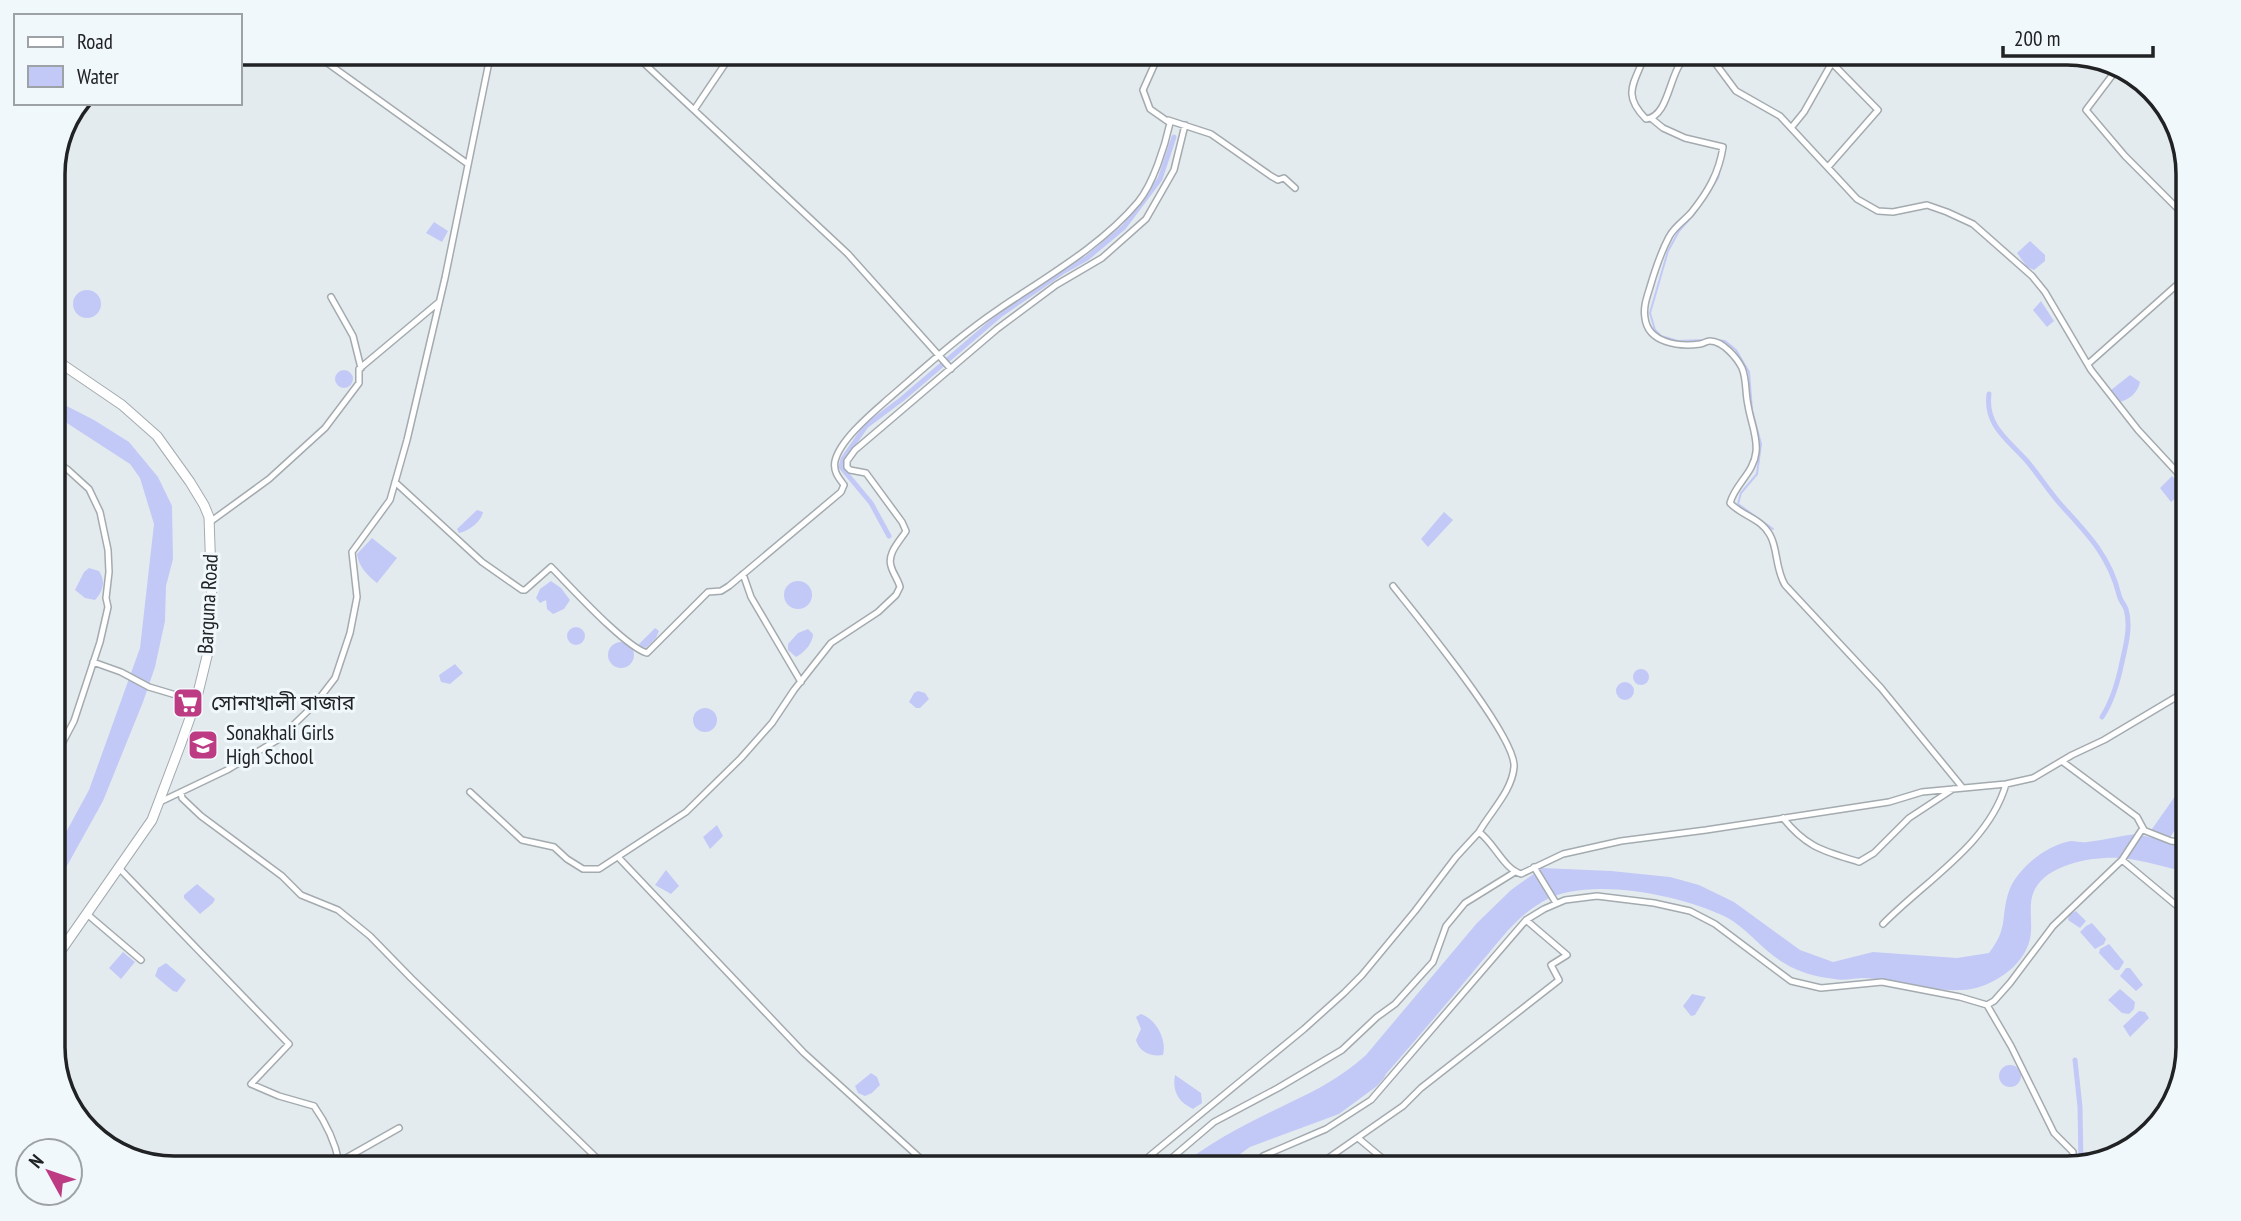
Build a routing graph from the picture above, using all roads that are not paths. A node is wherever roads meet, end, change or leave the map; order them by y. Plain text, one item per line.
1 (330, 65) edge
2 (488, 65) edge
3 (646, 65) edge
4 (724, 65) edge
5 (1154, 65) edge
6 (1642, 65) edge
7 (1679, 65) edge
8 (1717, 65) edge
9 (1831, 65) edge
10 (1834, 65) edge
11 (2112, 75) edge
12 (694, 110) junction
13 (1652, 119) junction
14 (1168, 120) junction
15 (1185, 125) junction
16 (1791, 128) junction
17 (468, 164) junction
18 (1828, 167) junction
19 (1295, 188) dead end
20 (2176, 207) edge
21 (2176, 286) edge
22 (331, 297) dead end
23 (439, 302) junction
24 (939, 356) junction
25 (2088, 364) junction
26 (65, 366) edge
27 (361, 368) junction
28 (951, 369) junction
29 (65, 468) edge
30 (2176, 471) edge
31 (395, 482) junction
32 (210, 522) junction
33 (743, 574) junction
34 (1393, 586) dead end
35 (93, 662) junction
36 (801, 682) junction
37 (2176, 697) edge
38 (196, 701) junction
39 (65, 738) edge
40 (2063, 762) junction
41 (2006, 784) junction
42 (1958, 788) junction
43 (181, 792) junction
44 (470, 792) dead end
45 (160, 802) junction
46 (1783, 818) junction
47 (2143, 831) junction
48 (1479, 832) junction
49 (2176, 842) edge
50 (618, 857) junction
51 (2122, 860) junction
52 (1534, 867) junction
53 (119, 868) junction
54 (1516, 872) junction
55 (1556, 903) junction
56 (2176, 904) edge
57 (87, 914) junction
58 (1526, 920) junction
59 (1883, 924) dead end
60 (65, 945) edge
61 (142, 960) dead end
62 (1987, 1005) junction
63 (398, 1128) dead end
64 (1358, 1138) junction
65 (338, 1156) edge
66 (349, 1156) edge
67 (595, 1156) edge
68 (918, 1156) edge
69 (1150, 1156) edge
70 (1174, 1156) edge
71 (1264, 1156) edge
72 (1332, 1156) edge
73 (1380, 1156) edge
74 (2073, 1156) edge

1 - 17 street
2 - 17 street
3 - 12 street
4 - 12 street
5 - 14 street
6 - 13 street
7 - 13 street
8 - 16 street
9 - 16 street
10 - 18 street
11 - 20 street
12 - 24 street
13 - 42 street
14 - 15 street
14 - 24 street
15 - 19 street
15 - 28 street
16 - 18 street
17 - 23 street
18 - 25 street
21 - 25 street
22 - 27 street
23 - 27 street
23 - 31 street
24 - 28 street
24 - 33 street
25 - 30 street
26 - 32 main road, Barguna Road
27 - 32 street
28 - 36 street
29 - 35 street
31 - 33 street
31 - 43 street
32 - 38 main road, Barguna Road
33 - 36 street
34 - 48 street
35 - 38 street
35 - 39 street
36 - 50 street
37 - 40 street
38 - 45 main road, Barguna Road
40 - 41 street
40 - 47 street
41 - 42 street
41 - 59 street
42 - 46 street
42 - 46 street
43 - 45 street
43 - 67 street
44 - 50 street
45 - 53 main road, Barguna Road
46 - 52 street
47 - 49 street
47 - 51 street
48 - 54 street
48 - 69 street
50 - 68 street
51 - 56 street
51 - 62 street
52 - 54 street
52 - 55 street
53 - 57 main road, Barguna Road
53 - 65 street
54 - 70 street
55 - 58 street
55 - 62 street
57 - 60 main road, Barguna Road
57 - 61 street
58 - 64 street
58 - 71 street
62 - 74 street
63 - 66 street
64 - 72 street
64 - 73 street

